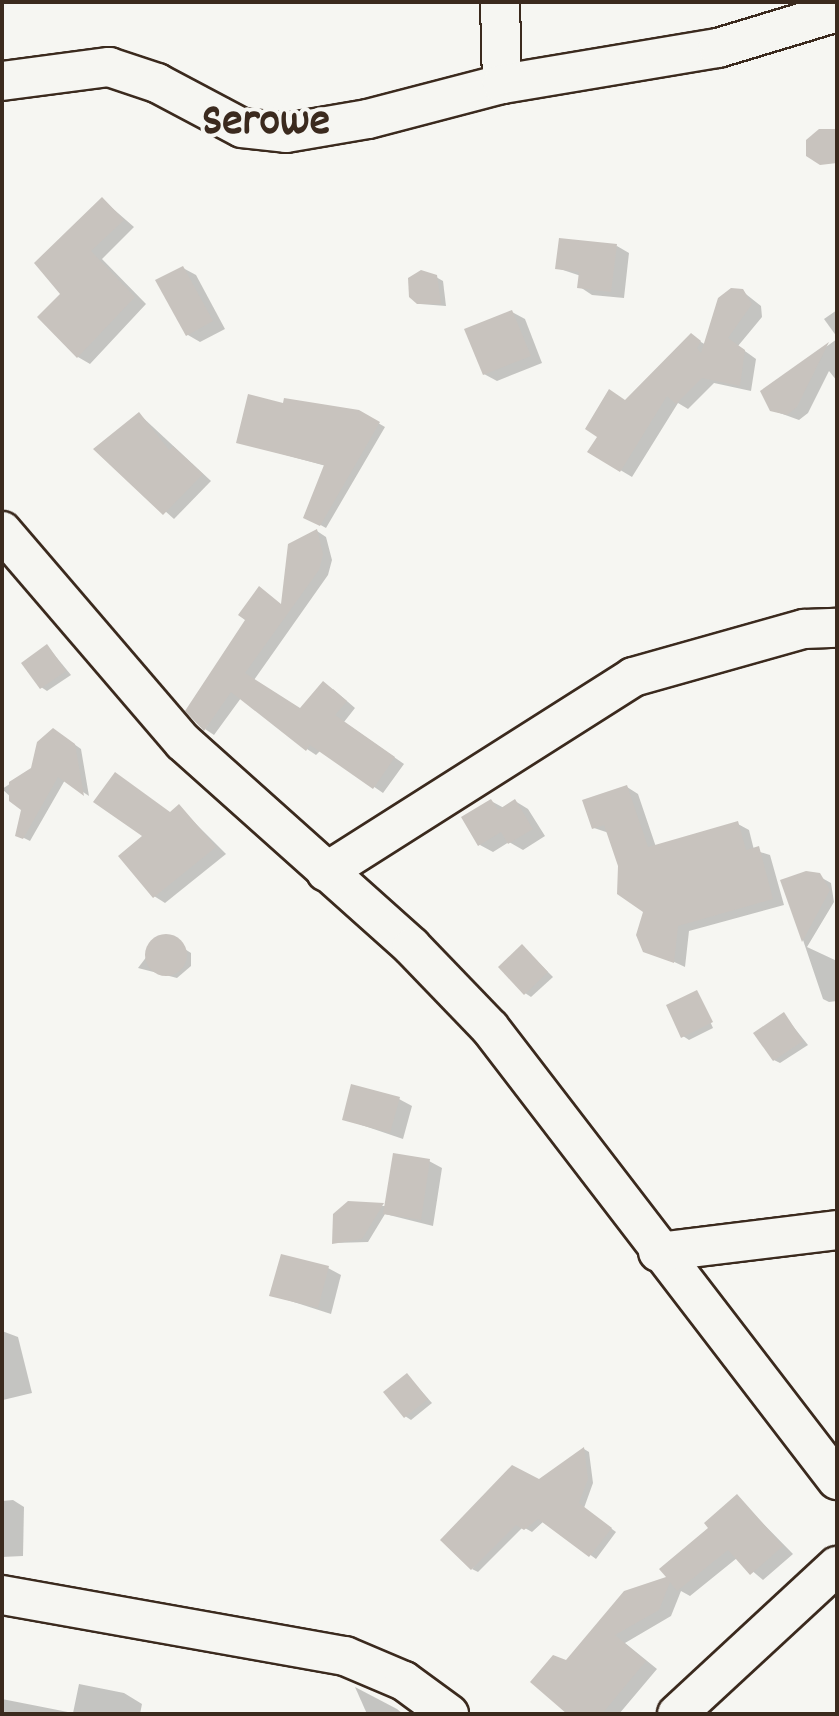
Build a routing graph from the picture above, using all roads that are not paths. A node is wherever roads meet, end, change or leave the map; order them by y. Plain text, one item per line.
1 (500, 2) edge
2 (837, 12) edge
3 (2, 81) edge
4 (502, 84) junction
5 (2, 531) edge
6 (837, 628) edge
7 (326, 872) junction
8 (837, 1230) edge
9 (658, 1252) junction
10 (837, 1480) edge
11 (837, 1566) edge
12 (2, 1595) edge
13 (449, 1714) edge
14 (677, 1714) edge

1 - 4 street
2 - 4 street
3 - 4 street
5 - 7 street
6 - 7 street
7 - 9 street
8 - 9 street
9 - 10 street
11 - 14 street
12 - 13 street

